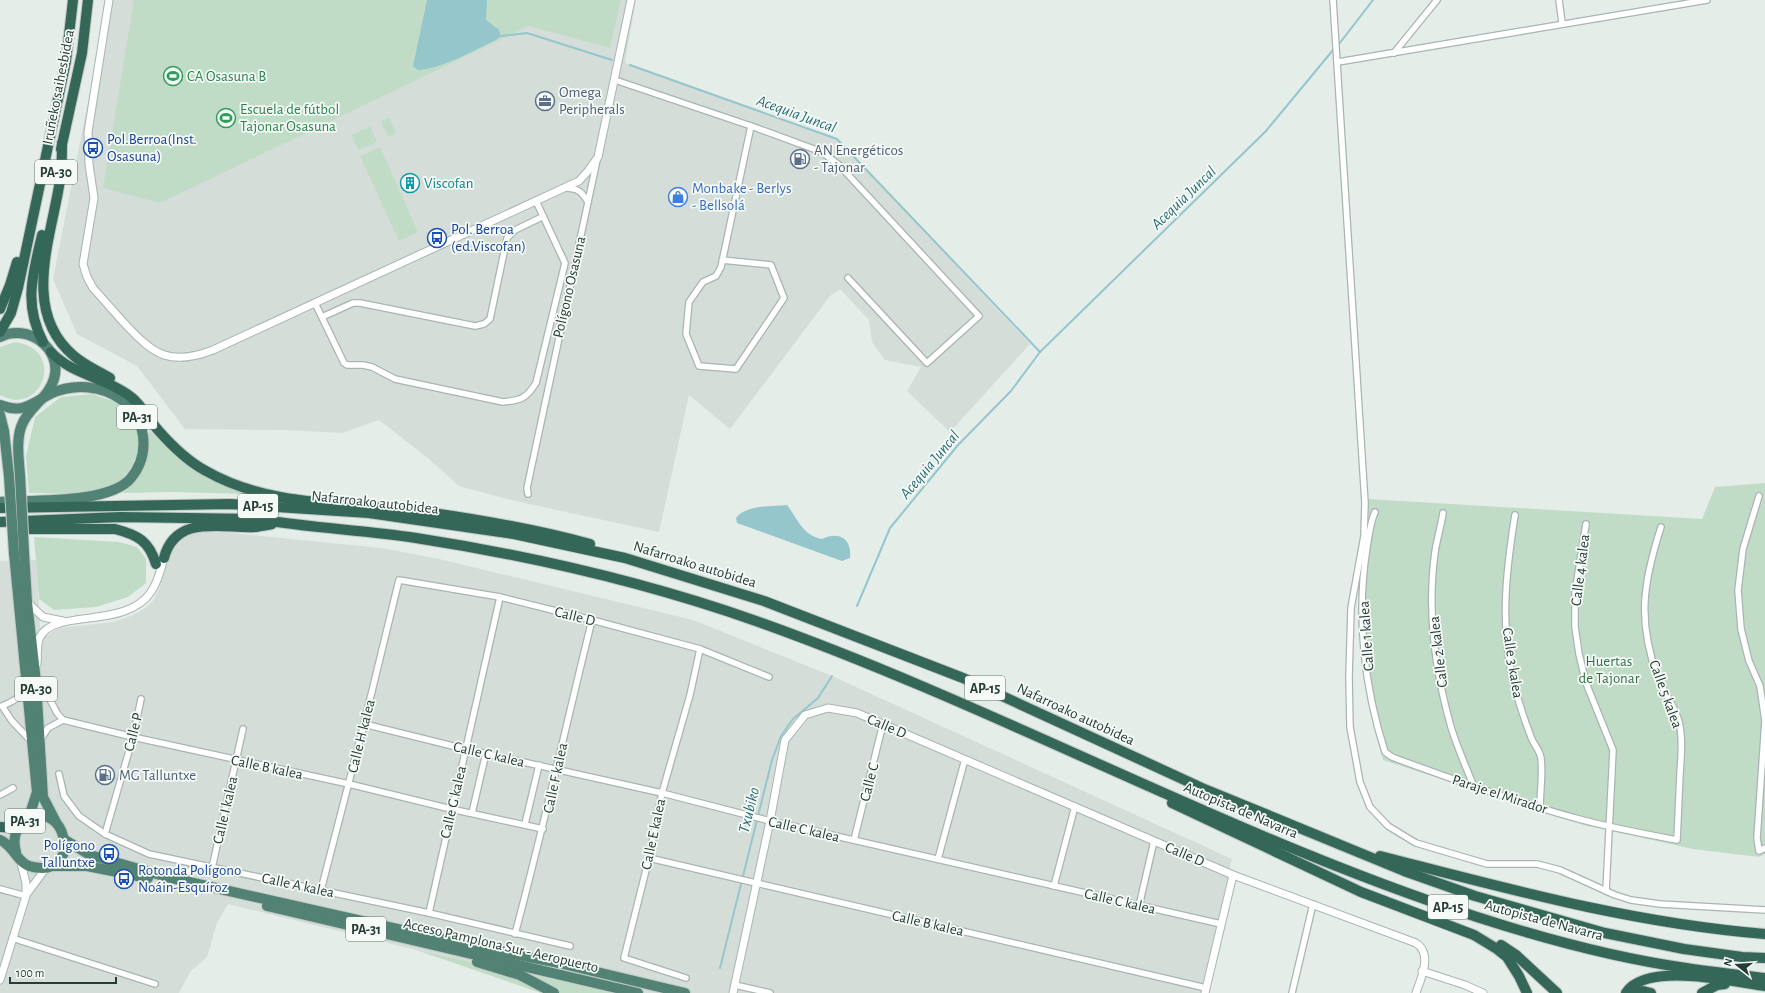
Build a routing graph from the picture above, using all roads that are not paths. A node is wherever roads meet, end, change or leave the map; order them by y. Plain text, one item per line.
1 (73, 0) edge
2 (88, 0) edge
3 (94, 0) edge
4 (110, 0) edge
5 (631, 0) edge
6 (1333, 0) edge
7 (1437, 0) edge
8 (1559, 0) edge
9 (1707, 0) edge
10 (1562, 23) junction
11 (1394, 53) junction
12 (1338, 62) junction
13 (615, 80) junction
14 (70, 108) junction
15 (751, 126) junction
16 (62, 143) junction
17 (598, 157) junction
18 (41, 177) junction
19 (565, 188) junction
20 (536, 201) junction
21 (588, 202) junction
22 (542, 217) junction
23 (722, 260) junction
24 (848, 278) dead end
25 (315, 303) junction
26 (0, 309) edge
27 (322, 317) junction
28 (0, 332) edge
29 (0, 337) edge
30 (42, 342) junction
31 (50, 352) junction
32 (43, 399) junction
33 (0, 405) edge
34 (0, 416) edge
35 (172, 444) junction
36 (528, 494) dead end
37 (1759, 496) dead end
38 (0, 502) edge
39 (0, 508) edge
40 (1375, 512) dead end
41 (1444, 513) dead end
42 (1515, 514) dead end
43 (2, 522) edge
44 (278, 522) junction
45 (1586, 524) dead end
46 (1661, 527) dead end
47 (144, 541) junction
48 (19, 553) junction
49 (162, 558) junction
50 (625, 558) junction
51 (399, 580) joint
52 (500, 597) junction
53 (27, 602) junction
54 (592, 620) junction
55 (67, 621) junction
56 (700, 649) junction
57 (769, 677) dead end
58 (31, 682) junction
59 (141, 699) dead end
60 (1, 706) edge
61 (63, 720) junction
62 (364, 724) junction
63 (883, 724) junction
64 (242, 729) dead end
65 (133, 737) junction
66 (35, 741) junction
67 (465, 749) junction
68 (486, 753) junction
69 (1392, 757) joint
70 (965, 759) junction
71 (237, 760) junction
72 (539, 765) junction
73 (555, 770) junction
74 (59, 774) dead end
75 (349, 784) junction
76 (1146, 786) junction
77 (1474, 787) junction
78 (13, 788) dead end
79 (662, 794) junction
80 (0, 795) edge
81 (1075, 806) junction
82 (1540, 808) junction
83 (451, 809) junction
84 (472, 813) junction
85 (28, 820) junction
86 (770, 821) junction
87 (57, 824) junction
88 (525, 824) junction
89 (1609, 826) junction
90 (0, 827) edge
91 (18, 828) junction
92 (543, 829) junction
93 (105, 834) junction
94 (0, 840) edge
95 (65, 840) junction
96 (854, 840) junction
97 (1678, 840) joint
98 (1154, 841) junction
99 (1336, 844) junction
100 (1765, 848) edge
101 (18, 856) junction
102 (649, 858) junction
103 (938, 860) junction
104 (199, 865) junction
105 (49, 867) junction
106 (212, 868) junction
107 (1233, 875) junction
108 (176, 879) junction
109 (757, 883) junction
110 (1347, 885) junction
111 (1054, 886) junction
112 (0, 890) edge
113 (321, 890) junction
114 (1606, 891) junction
115 (26, 896) junction
116 (1313, 904) junction
117 (1139, 906) junction
118 (1765, 910) edge
119 (429, 913) junction
120 (1221, 924) junction
121 (515, 934) junction
122 (1765, 934) edge
123 (12, 938) junction
124 (417, 941) junction
125 (570, 946) dead end
126 (1765, 958) edge
127 (559, 963) junction
128 (1422, 971) junction
129 (686, 978) dead end
130 (1765, 978) edge
131 (0, 980) edge
132 (637, 981) junction
133 (155, 984) dead end
134 (1745, 984) junction
135 (735, 985) junction
136 (1765, 986) edge
137 (601, 990) edge
138 (1206, 990) edge
139 (623, 992) edge
140 (554, 993) edge
141 (638, 993) edge
142 (686, 993) edge
143 (733, 993) edge
144 (770, 993) edge
145 (1292, 993) edge
146 (1416, 993) edge
147 (1483, 993) edge
148 (1527, 993) edge
149 (1557, 993) edge
150 (1626, 993) edge
151 (1636, 993) edge
152 (1651, 993) edge
153 (1702, 993) edge

1 - 18 highway, Iruñeko saihesbidea / PA-30
2 - 14 highway, Iruñeko saihesbidea / PA-30
3 - 14 highway
4 - 25 street
5 - 13 street, Polígono Osasuna
6 - 12 street
7 - 11 street
8 - 10 street
9 - 10 street
10 - 11 street
11 - 12 street
12 - 114 street
13 - 15 street
13 - 17 street, Polígono Osasuna
14 - 16 highway, Iruñeko saihesbidea / PA-30
15 - 23 street
15 - 24 street
16 - 30 highway, Iruñeko saihesbidea / PA-30
16 - 35 highway
17 - 19 street
17 - 21 street, Polígono Osasuna
18 - 26 highway
18 - 28 highway, Iruñeko saihesbidea / PA-30
19 - 20 street
19 - 21 street
20 - 22 street
20 - 25 street
21 - 36 street, Polígono Osasuna
22 - 27 street
22 - 27 street
23 - 23 street
25 - 27 street
29 - 30 highway, PA-30
30 - 31 highway, PA-30
31 - 32 highway, PA-30
31 - 35 highway
32 - 33 highway
32 - 38 highway, PA-31
32 - 48 highway, PA-30, bridge
34 - 48 highway, PA-30, bridge
35 - 50 highway
37 - 100 street
39 - 50 highway, Nafarroako autobidea / AP-15
40 - 69 street, Calle 1 kalea
41 - 77 street, Calle 2 kalea
42 - 82 street, Calle 3 kalea
43 - 44 highway, Nafarroako autobidea / AP-15
43 - 47 highway
44 - 49 highway
44 - 76 highway, Nafarroako autobidea / AP-15
45 - 89 street, Calle 4 kalea
46 - 97 street, Calle 5 kalea
47 - 49 highway
47 - 49 highway
48 - 53 highway, PA-30
48 - 58 highway, PA-30
49 - 55 street
50 - 99 highway, Nafarroako autobidea / AP-15
51 - 52 street, Calle D
51 - 62 street, Calle H kalea
52 - 54 street, Calle D
52 - 67 street, Calle G kalea
53 - 55 street
53 - 58 highway, PA-30
54 - 56 street, Calle D
54 - 73 street, Calle F kalea
55 - 58 street
56 - 57 street, Calle D
56 - 79 street, Calle E kalea
58 - 60 street
58 - 61 street
58 - 66 highway, PA-30
59 - 65 street, Calle P
60 - 66 street
61 - 65 street, Calle B kalea
61 - 66 street
62 - 67 street, Calle C kalea
62 - 75 street, Calle H kalea
63 - 70 street, Calle D
63 - 86 street, Calle D
63 - 96 street, Calle C
64 - 71 street, Calle I kalea
65 - 71 street, Calle B kalea
65 - 93 street, Calle P
66 - 85 highway, PA-30
66 - 87 highway, PA-30
67 - 68 street, Calle C kalea
67 - 83 street, Calle G kalea
68 - 72 street, Calle C kalea
68 - 84 street
69 - 77 street, Paraje el Mirador
70 - 81 street, Calle D
70 - 103 street
71 - 75 street, Calle B kalea
71 - 106 street, Calle I kalea
72 - 73 street, Calle C kalea
72 - 88 street
73 - 79 street, Calle C kalea
73 - 92 street, Calle F kalea
74 - 93 street, Calle A kalea
75 - 83 street, Calle B kalea
75 - 113 street, Calle H kalea
76 - 110 highway
76 - 130 highway, Autopista de Navarra / AP-15
77 - 82 street, Paraje el Mirador
78 - 80 street
79 - 86 street, Calle C kalea
79 - 102 street, Calle E kalea
81 - 98 street, Calle D
81 - 111 street
82 - 89 street, Paraje el Mirador
83 - 84 street, Calle B kalea
83 - 119 street, Calle G kalea
84 - 88 street, Calle B kalea
85 - 87 highway, PA-31
85 - 91 highway, PA-31
86 - 96 street, Calle C kalea
86 - 109 street, Calle D
87 - 95 highway, PA-31
88 - 92 street, Calle B kalea
89 - 97 street, Paraje el Mirador
89 - 114 street
90 - 91 highway
91 - 101 highway, PA-31
92 - 121 street, Calle F kalea
93 - 104 street, Calle A kalea
94 - 101 highway, PA-31
95 - 105 highway, PA-31
95 - 108 highway, PA-31
96 - 103 street, Calle C kalea
98 - 107 street, Calle D
98 - 117 street
99 - 122 highway
99 - 126 highway, Autopista de Navarra / AP-15
101 - 105 highway, PA-31
101 - 115 street
102 - 109 street, Calle B kalea
102 - 129 street, Calle E kalea
103 - 111 street, Calle C kalea
104 - 106 street, Calle A kalea
104 - 108 street
105 - 115 street
105 - 124 highway, Acceso Pamplona Sur - Aeropuerto / PA-31
106 - 113 street, Calle A kalea
107 - 116 street, Calle D
107 - 120 street
108 - 127 highway, Acceso Pamplona Sur - Aeropuerto / PA-31
109 - 135 street, Calle D
109 - 138 street, Calle B kalea
110 - 148 highway
110 - 149 highway
111 - 117 street, Calle C kalea
112 - 115 street
113 - 119 street, Calle A kalea
114 - 118 street
115 - 123 street
116 - 128 street, Calle D
116 - 145 street
117 - 120 street, Calle C kalea
119 - 121 street, Calle A kalea
120 - 138 street
121 - 125 street, Calle A kalea
123 - 131 street
123 - 133 street
124 - 137 highway, Acceso Pamplona Sur - Aeropuerto / PA-31
124 - 140 highway
127 - 132 highway, Acceso Pamplona Sur - Aeropuerto / PA-31
127 - 137 highway
128 - 146 street, Calle D
128 - 147 street
132 - 137 highway
132 - 142 highway, Acceso Pamplona Sur - Aeropuerto / PA-31
134 - 136 highway
134 - 150 highway
134 - 153 highway
135 - 143 street, Calle D
135 - 144 street
137 - 139 highway, Acceso Pamplona Sur - Aeropuerto / PA-31
139 - 141 highway, Acceso Pamplona Sur - Aeropuerto / PA-31
151 - 152 highway

